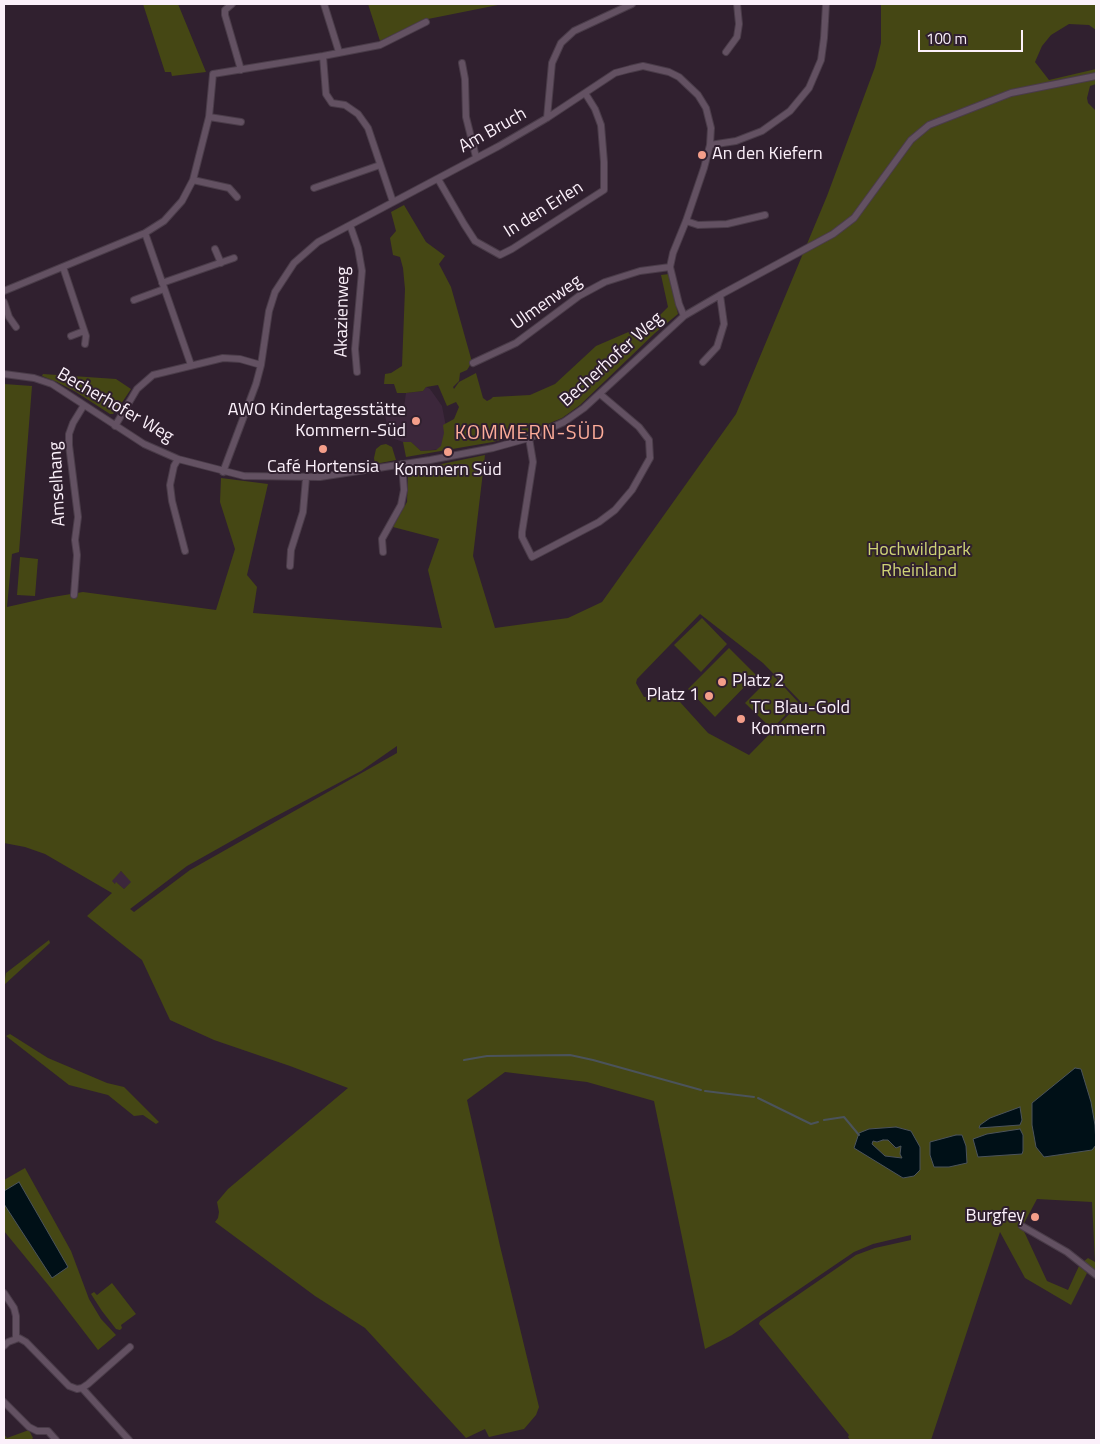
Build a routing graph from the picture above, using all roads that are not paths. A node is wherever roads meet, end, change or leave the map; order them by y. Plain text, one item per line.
1 (232, 4) edge
2 (324, 4) edge
3 (632, 4) edge
4 (737, 4) edge
5 (826, 4) edge
6 (426, 22) dead end
7 (339, 52) junction
8 (726, 52) dead end
9 (324, 56) junction
10 (462, 63) dead end
11 (241, 70) junction
12 (1096, 76) edge
13 (585, 93) junction
14 (209, 116) junction
15 (547, 118) junction
16 (241, 122) dead end
17 (710, 145) junction
18 (476, 157) junction
19 (380, 165) junction
20 (438, 179) junction
21 (193, 180) junction
22 (314, 188) dead end
23 (237, 196) dead end
24 (393, 202) junction
25 (765, 215) dead end
26 (686, 221) junction
27 (350, 224) junction
28 (145, 233) junction
29 (215, 249) dead end
30 (234, 258) dead end
31 (220, 263) junction
32 (63, 266) junction
33 (670, 267) junction
34 (163, 286) junction
35 (4, 291) edge
36 (720, 295) junction
37 (134, 300) dead end
38 (4, 302) edge
39 (684, 316) junction
40 (16, 327) dead end
41 (84, 331) junction
42 (71, 336) dead end
43 (85, 344) dead end
44 (704, 362) dead end
45 (473, 363) dead end
46 (191, 365) junction
47 (261, 365) junction
48 (357, 372) dead end
49 (5, 376) edge
50 (600, 394) junction
51 (84, 405) junction
52 (115, 426) junction
53 (529, 438) junction
54 (178, 459) junction
55 (402, 464) junction
56 (223, 472) junction
57 (306, 478) junction
58 (185, 551) dead end
59 (382, 552) dead end
60 (290, 566) dead end
61 (74, 595) dead end
62 (1022, 1226) dead end
63 (1096, 1275) edge
64 (4, 1293) edge
65 (16, 1339) junction
66 (4, 1346) edge
67 (130, 1346) dead end
68 (82, 1388) junction
69 (4, 1402) edge
70 (56, 1440) edge
71 (129, 1440) edge

1 - 11 street
2 - 7 street
3 - 15 street
4 - 8 street
5 - 17 street
6 - 7 street
7 - 9 street
9 - 11 street
9 - 19 street
10 - 18 street
11 - 14 street
12 - 36 street, Becherhofer Weg
13 - 15 street, Am Bruch
13 - 17 street, Am Bruch
13 - 20 street, In den Erlen
14 - 16 street
14 - 21 street
15 - 18 street, Am Bruch
17 - 26 street, Am Bruch
18 - 20 street, Am Bruch
19 - 22 street
19 - 24 street
20 - 24 street, Am Bruch
21 - 23 street
21 - 28 street
24 - 27 street, Am Bruch
25 - 26 street
26 - 33 street, Am Bruch
27 - 47 street, Am Bruch
27 - 48 street, Akazienweg
28 - 32 street
28 - 34 street
29 - 31 street
30 - 31 street
31 - 34 street
32 - 35 street
32 - 41 street
33 - 39 street
33 - 45 street, Ulmenweg
34 - 37 street
34 - 46 street
36 - 39 street, Becherhofer Weg
36 - 44 street
38 - 40 street
39 - 50 street, Becherhofer Weg
41 - 42 street
41 - 43 street
46 - 47 street
46 - 52 street
47 - 56 street, Am Bruch
49 - 51 street, Becherhofer Weg
50 - 53 street, Becherhofer Weg
50 - 53 street
51 - 52 street, Becherhofer Weg
51 - 61 street, Amselhang
52 - 54 street, Becherhofer Weg
53 - 55 street, Becherhofer Weg
54 - 56 street, Becherhofer Weg
54 - 58 street
55 - 57 street, Becherhofer Weg
55 - 59 street
56 - 57 street, Becherhofer Weg
57 - 60 street
62 - 63 street
64 - 65 street
65 - 66 street
65 - 68 street
67 - 68 street
68 - 71 street
69 - 70 street

